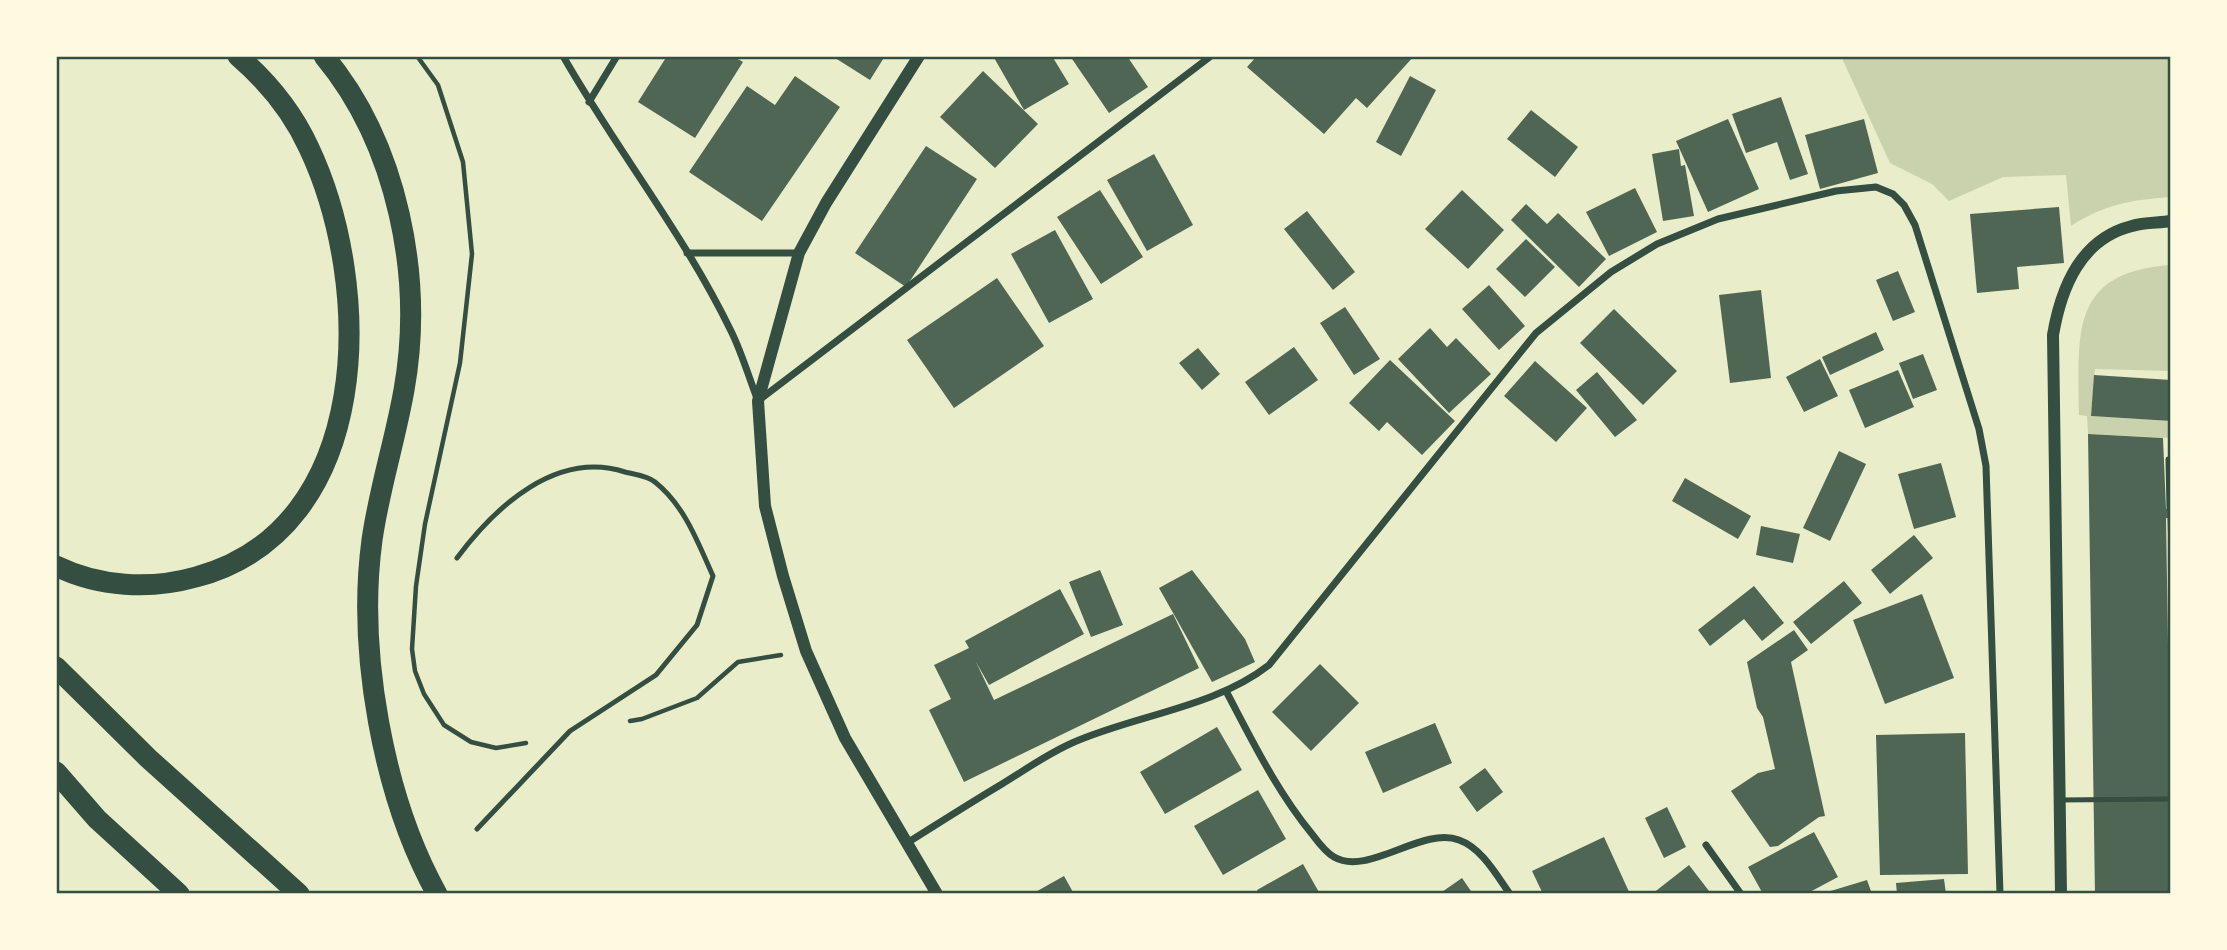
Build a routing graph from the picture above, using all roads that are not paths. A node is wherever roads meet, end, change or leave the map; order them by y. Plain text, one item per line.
1 (238, 56) edge
2 (324, 56) edge
3 (563, 56) edge
4 (617, 56) edge
5 (919, 56) edge
6 (1211, 56) edge
7 (589, 102) junction
8 (2171, 221) edge
9 (687, 253) junction
10 (799, 253) junction
11 (758, 401) junction
12 (2168, 460) dead end
13 (2169, 509) edge
14 (2170, 518) edge
15 (2171, 549) edge
16 (457, 558) dead end
17 (56, 566) edge
18 (56, 667) edge
19 (1226, 691) junction
20 (56, 772) edge
21 (2171, 799) edge
22 (2060, 800) junction
23 (477, 829) dead end
24 (907, 843) junction
25 (1706, 845) dead end
26 (179, 894) edge
27 (299, 894) edge
28 (438, 894) edge
29 (937, 894) edge
30 (1510, 894) edge
31 (1741, 894) edge
32 (2000, 894) edge
33 (2061, 894) edge

1 - 17 highway
2 - 28 highway
3 - 7 street
4 - 7 street
5 - 10 street
6 - 11 street
7 - 9 street
8 - 22 street
9 - 10 street
9 - 11 street
10 - 11 street
11 - 24 street
12 - 13 lane
14 - 15 lane
16 - 23 lane
18 - 27 highway
19 - 24 street
19 - 30 street
19 - 32 street
20 - 26 highway
21 - 22 lane
22 - 33 street
24 - 29 street
25 - 31 street

